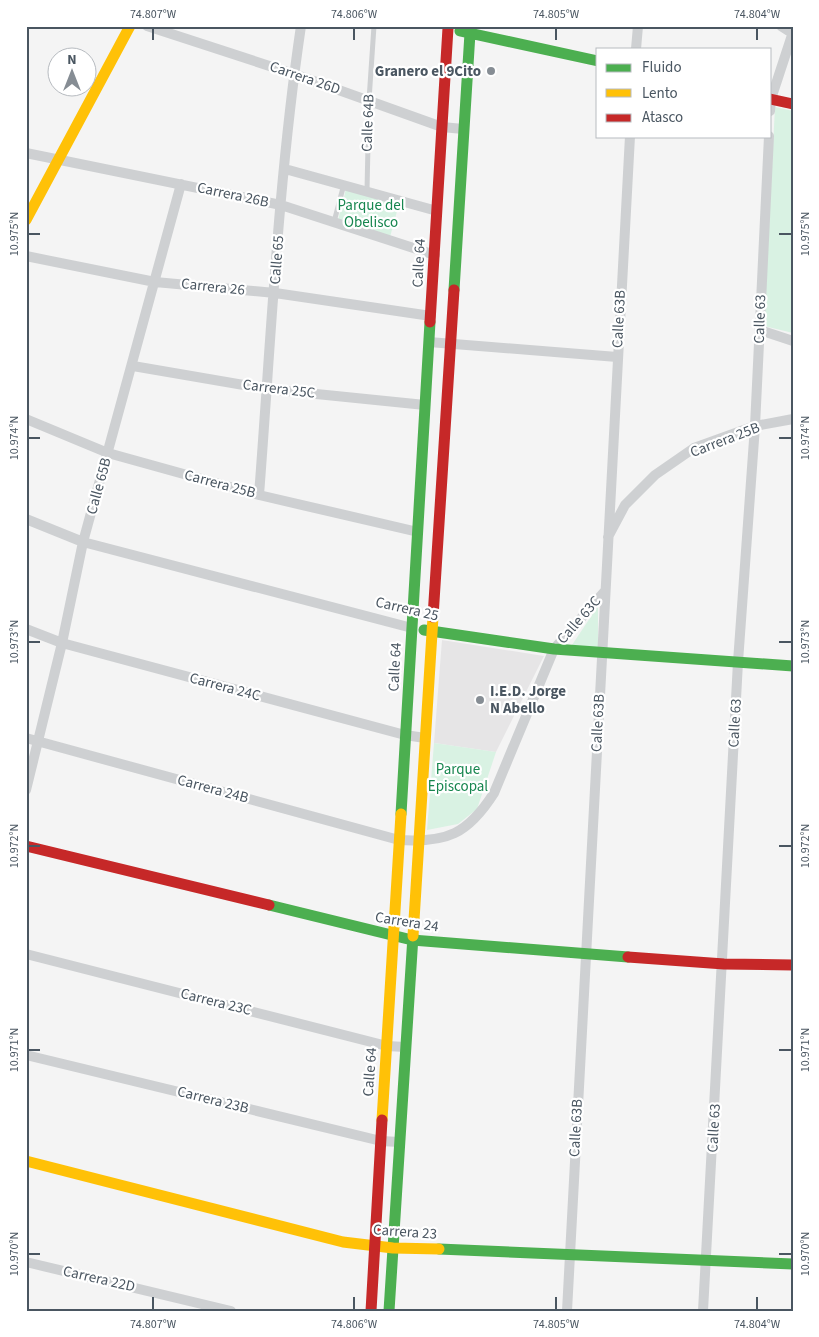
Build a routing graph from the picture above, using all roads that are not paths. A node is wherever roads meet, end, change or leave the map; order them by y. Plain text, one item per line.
1 (130, 26) edge
2 (147, 26) edge
3 (302, 26) edge
4 (374, 26) edge
5 (638, 26) edge
6 (782, 26) edge
7 (447, 27) edge
8 (469, 30) edge
9 (792, 32) edge
10 (636, 48) edge
11 (596, 61) edge
12 (294, 74) junction
13 (772, 96) edge
14 (772, 99) edge
15 (369, 100) junction
16 (793, 104) edge
17 (442, 127) junction
18 (463, 129) junction
19 (630, 138) edge
20 (769, 138) edge
21 (26, 153) edge
22 (58, 158) junction
23 (285, 169) junction
24 (181, 184) junction
25 (344, 184) junction
26 (367, 190) junction
27 (281, 205) junction
28 (437, 211) junction
29 (26, 220) edge
30 (334, 222) junction
31 (434, 255) junction
32 (26, 256) edge
33 (155, 282) junction
34 (275, 293) junction
35 (431, 316) junction
36 (760, 330) junction
37 (793, 341) edge
38 (429, 342) junction
39 (450, 344) junction
40 (617, 357) junction
41 (133, 366) junction
42 (268, 389) junction
43 (426, 405) junction
44 (26, 419) edge
45 (793, 419) edge
46 (754, 426) junction
47 (108, 453) junction
48 (259, 494) junction
49 (420, 500) junction
50 (440, 502) junction
51 (26, 519) edge
52 (418, 532) junction
53 (607, 540) junction
54 (83, 542) junction
55 (605, 591) junction
56 (412, 628) junction
57 (26, 630) edge
58 (432, 631) junction
59 (62, 643) junction
60 (554, 649) junction
61 (602, 652) junction
62 (738, 662) junction
63 (793, 666) edge
64 (406, 735) junction
65 (26, 738) edge
66 (425, 738) junction
67 (38, 741) junction
68 (26, 790) edge
69 (399, 840) junction
70 (419, 841) junction
71 (26, 846) edge
72 (393, 937) junction
73 (412, 940) junction
74 (26, 954) edge
75 (586, 954) junction
76 (724, 964) junction
77 (793, 965) edge
78 (387, 1046) junction
79 (406, 1048) junction
80 (26, 1055) edge
81 (381, 1141) junction
82 (400, 1142) junction
83 (26, 1161) edge
84 (375, 1246) junction
85 (393, 1248) junction
86 (569, 1253) junction
87 (706, 1261) junction
88 (26, 1262) edge
89 (793, 1264) edge
90 (231, 1311) edge
91 (371, 1311) edge
92 (389, 1311) edge
93 (567, 1311) edge
94 (703, 1311) edge

1 - 22 street
2 - 12 street, Carrera 26D
3 - 12 street, Calle 65
4 - 15 lane, Calle 64B
5 - 10 street
6 - 9 street
7 - 8 street
7 - 17 street, Calle 64
8 - 11 street
8 - 18 street
9 - 13 street
12 - 15 street, Carrera 26D
12 - 23 street, Calle 65
14 - 16 street
15 - 17 street, Carrera 26D
15 - 26 lane, Calle 64B
17 - 18 street, Carrera 26D
17 - 28 street, Calle 64
18 - 39 street
19 - 40 street, Calle 63B
20 - 36 street, Calle 63
21 - 22 street, Carrera 26B
22 - 24 street, Carrera 26B
22 - 29 street
23 - 25 street
23 - 27 street, Calle 65
24 - 27 street, Carrera 26B
24 - 33 street, Calle 65B
25 - 26 street
25 - 30 lane
26 - 28 street
27 - 30 street, Carrera 26B
27 - 34 street, Calle 65
28 - 31 street, Calle 64
30 - 31 street, Carrera 26B
31 - 35 street, Calle 64
32 - 33 street, Carrera 26
33 - 34 street, Carrera 26
33 - 41 street, Calle 65B
34 - 35 street, Carrera 26
34 - 42 street, Calle 65
35 - 38 street, Calle 64
36 - 37 street
36 - 46 street, Calle 63
38 - 39 street
38 - 43 street, Calle 64
39 - 40 street
39 - 50 street
40 - 53 street, Calle 63B
41 - 42 street, Carrera 25C
41 - 47 street, Calle 65B
42 - 43 street, Carrera 25C
42 - 48 street, Calle 65
43 - 49 street, Calle 64
44 - 47 street, Carrera 25B
45 - 46 street, Carrera 25B
46 - 53 street, Carrera 25B
46 - 62 street, Calle 63
47 - 48 street, Carrera 25B
47 - 54 street, Calle 65B
48 - 52 street, Carrera 25B
49 - 50 street
49 - 52 street, Calle 64
50 - 58 street
51 - 54 street, Carrera 25
52 - 56 street, Calle 64
53 - 55 street, Calle 63B
54 - 56 street, Carrera 25
54 - 59 street, Calle 65B
55 - 60 street, Calle 63C
55 - 61 street, Calle 63B
56 - 58 street, Carrera 25
56 - 64 street, Calle 64
57 - 59 street, Carrera 24C
58 - 60 street, Carrera 25
58 - 66 street
59 - 64 street, Carrera 24C
59 - 67 street, Calle 65B
60 - 61 street, Carrera 25
60 - 70 street, Calle 63C
61 - 62 street, Carrera 25
61 - 75 street, Calle 63B
62 - 63 street, Carrera 25
62 - 76 street, Calle 63
64 - 66 street, Carrera 24C
64 - 69 street, Calle 64
65 - 67 street, Carrera 24B
66 - 70 street
67 - 68 street, Calle 65B
67 - 69 street, Carrera 24B
69 - 70 street, Calle 63C
69 - 72 street, Calle 64
70 - 73 street
71 - 72 street, Carrera 24
72 - 73 street, Carrera 24
72 - 78 street, Calle 64
73 - 75 street, Carrera 24
73 - 79 street
74 - 78 street, Carrera 23C
75 - 76 street, Carrera 24
75 - 86 street, Calle 63B
76 - 77 street, Carrera 24
76 - 87 street, Calle 63
78 - 79 street, Carrera 23C
78 - 81 street, Calle 64
79 - 82 street
80 - 81 street, Carrera 23B
81 - 82 street, Carrera 23B
81 - 84 street, Calle 64
82 - 85 street
83 - 84 street, Carrera 23
84 - 85 street, Carrera 23
84 - 91 street, Calle 64
85 - 86 street, Carrera 23
85 - 92 street
86 - 87 street, Carrera 23
86 - 93 street, Calle 63B
87 - 89 street, Carrera 23
87 - 94 street, Calle 63
88 - 90 street, Carrera 22D

